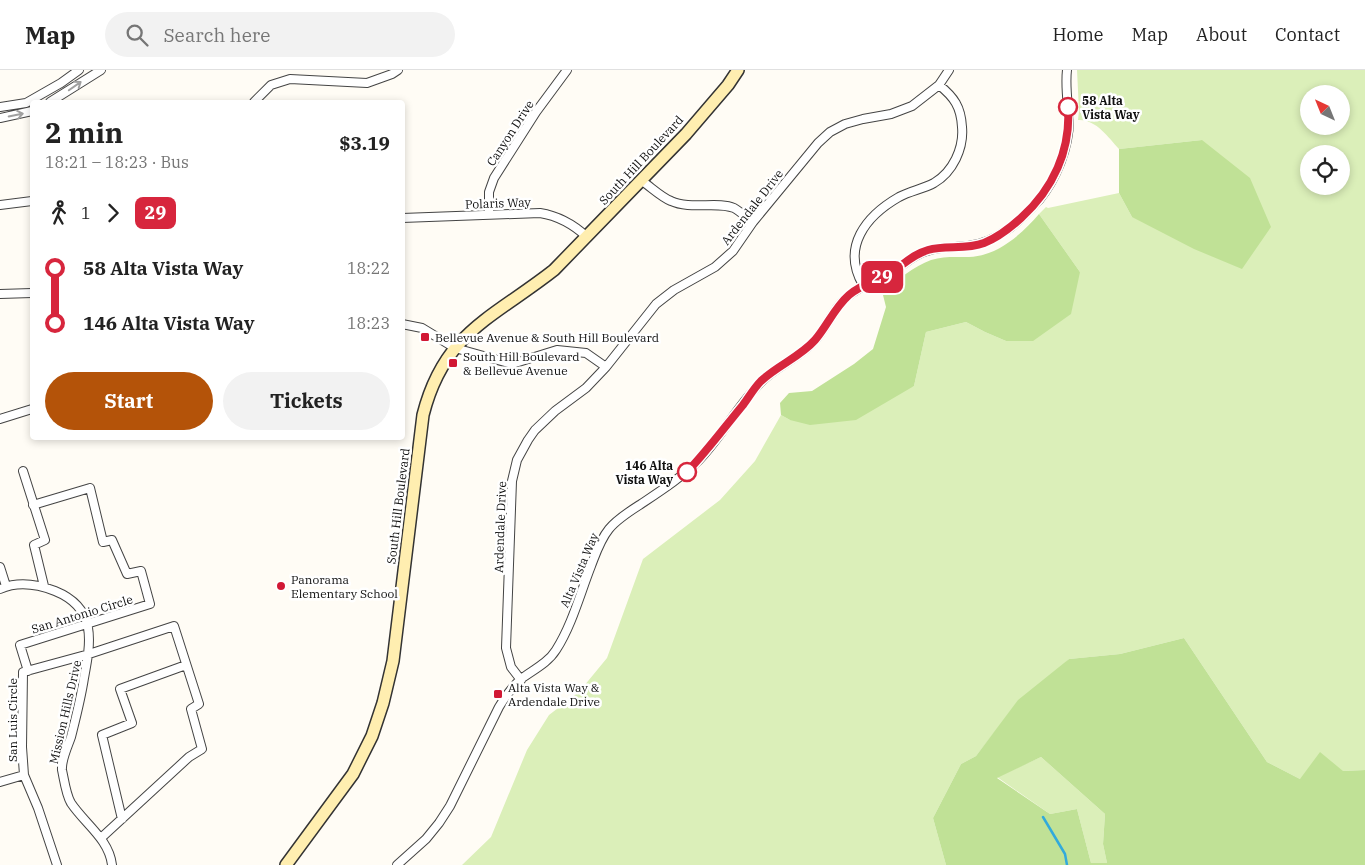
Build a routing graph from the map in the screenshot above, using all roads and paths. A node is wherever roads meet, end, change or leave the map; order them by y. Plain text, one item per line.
1 (79, 70) edge
2 (101, 70) edge
3 (398, 70) edge
4 (566, 70) edge
5 (738, 70) edge
6 (949, 70) edge
7 (1067, 70) edge
8 (939, 85) junction
9 (31, 100) edge
10 (53, 100) edge
11 (256, 100) edge
12 (30, 101) edge
13 (0, 107) edge
14 (30, 111) edge
15 (0, 118) edge
16 (642, 181) junction
17 (30, 201) edge
18 (0, 205) edge
19 (489, 214) junction
20 (405, 218) edge
21 (753, 222) junction
22 (587, 237) junction
23 (863, 285) junction
24 (30, 293) edge
25 (0, 294) edge
26 (405, 325) edge
27 (455, 348) junction
28 (606, 367) junction
29 (30, 409) edge
30 (0, 419) edge
31 (22, 471) dead end
32 (34, 505) junction
33 (0, 567) edge
34 (44, 586) junction
35 (3, 588) edge
36 (88, 624) junction
37 (89, 654) junction
38 (186, 665) junction
39 (28, 671) junction
40 (521, 680) junction
41 (24, 775) junction
42 (0, 782) edge
43 (122, 819) junction
44 (101, 838) junction
45 (56, 865) edge
46 (112, 865) edge
47 (286, 865) edge
48 (398, 865) edge

1 - 9 street
10 -> 2 street
3 - 11 street
4 - 19 street, Canyon Drive
5 - 16 street, South Hill Boulevard
6 - 8 street, Ardendale Drive
7 - 23 street, Alta Vista Way
8 - 21 street, Ardendale Drive
8 - 23 street
12 - 13 street
15 -> 14 street
16 - 21 street
16 - 22 street, South Hill Boulevard
17 - 18 street
19 - 20 street, Polaris Way
19 - 22 street, Polaris Way
21 - 28 street, Ardendale Drive
22 - 27 street, South Hill Boulevard
23 - 40 street, Alta Vista Way
24 - 25 street
26 - 27 street
27 - 28 street
27 - 47 street, South Hill Boulevard
28 - 40 street, Ardendale Drive
29 - 30 street
31 - 32 street
32 - 34 street
32 - 36 street, San Antonio Circle
33 - 35 street
34 - 35 street, Mission Hills Drive
34 - 36 street, Mission Hills Drive
36 - 37 street, Mission Hills Drive
36 - 39 street, San Antonio Circle
37 - 38 street, San Luis Circle
37 - 39 street, San Luis Circle
37 - 44 street, Mission Hills Drive
38 - 43 street
38 - 43 street
39 - 41 street, San Luis Circle
40 - 48 street, Alta Vista Way
41 - 42 street, San Luis Circle
41 - 45 street, San Luis Circle
43 - 44 street
44 - 46 street, Mission Hills Drive

